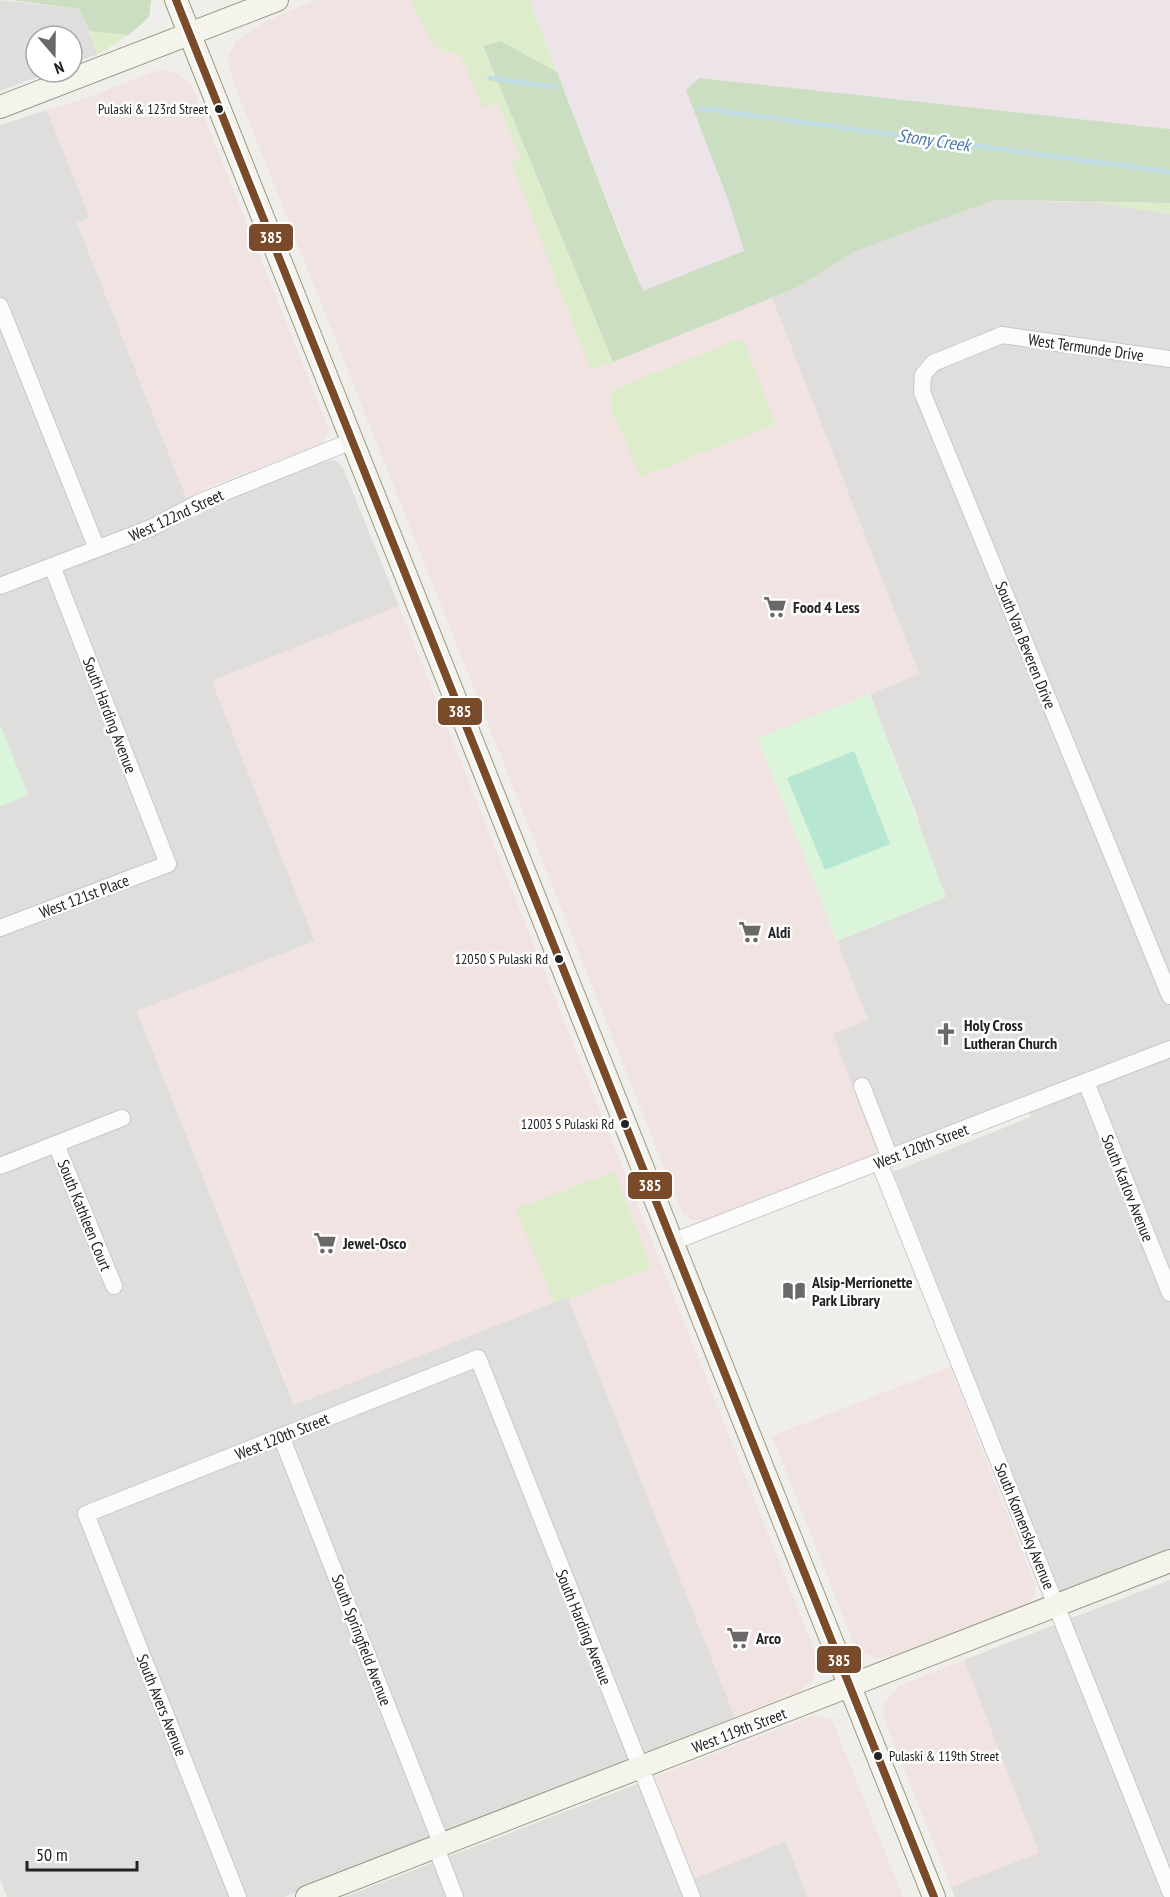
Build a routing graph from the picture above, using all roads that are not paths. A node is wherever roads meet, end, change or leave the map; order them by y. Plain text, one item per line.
1 (176, 0) edge
2 (277, 0) edge
3 (189, 34) junction
4 (0, 107) edge
5 (0, 306) edge
6 (1002, 335) joint
7 (1170, 359) edge
8 (352, 441) junction
9 (97, 549) junction
10 (52, 566) junction
11 (0, 586) edge
12 (168, 864) joint
13 (0, 928) edge
14 (1170, 996) edge
15 (1170, 1049) edge
16 (1086, 1082) junction
17 (862, 1086) dead end
18 (122, 1118) dead end
19 (56, 1144) junction
20 (885, 1160) junction
21 (0, 1166) edge
22 (672, 1242) junction
23 (114, 1286) dead end
24 (1170, 1293) edge
25 (478, 1358) joint
26 (281, 1436) junction
27 (86, 1514) joint
28 (1170, 1561) edge
29 (1056, 1605) junction
30 (850, 1687) junction
31 (640, 1768) junction
32 (439, 1846) junction
33 (1170, 1891) edge
34 (238, 1897) edge
35 (307, 1897) edge
36 (455, 1897) edge
37 (692, 1897) edge
38 (934, 1897) edge

1 - 3 main road
2 - 3 main road
3 - 4 main road
3 - 8 main road
5 - 9 street
6 - 7 street, West Termunde Drive
6 - 14 street, South Van Beveren Drive
8 - 9 street, West 122nd Street
8 - 22 main road
9 - 10 street, West 122nd Street
10 - 11 street, West 122nd Street
10 - 12 street, South Harding Avenue
12 - 13 street, West 121st Place
15 - 16 street, West 120th Street
16 - 20 street, West 120th Street
16 - 24 street, South Karlov Avenue
17 - 20 street, South Komensky Avenue
18 - 19 street
19 - 21 street
19 - 23 street, South Kathleen Court
20 - 22 street, West 120th Street
20 - 29 street, South Komensky Avenue
22 - 30 main road
25 - 26 street, West 120th Street
25 - 31 street, South Harding Avenue
26 - 27 street, West 120th Street
26 - 32 street, South Springfield Avenue
27 - 34 street, South Avers Avenue
28 - 29 main road, West 119th Street
29 - 30 main road, West 119th Street
29 - 33 street, South Komensky Avenue
30 - 31 main road, West 119th Street
30 - 38 main road
31 - 32 main road, West 119th Street
31 - 37 street, South Harding Avenue
32 - 35 main road, West 119th Street
32 - 36 street, South Springfield Avenue

